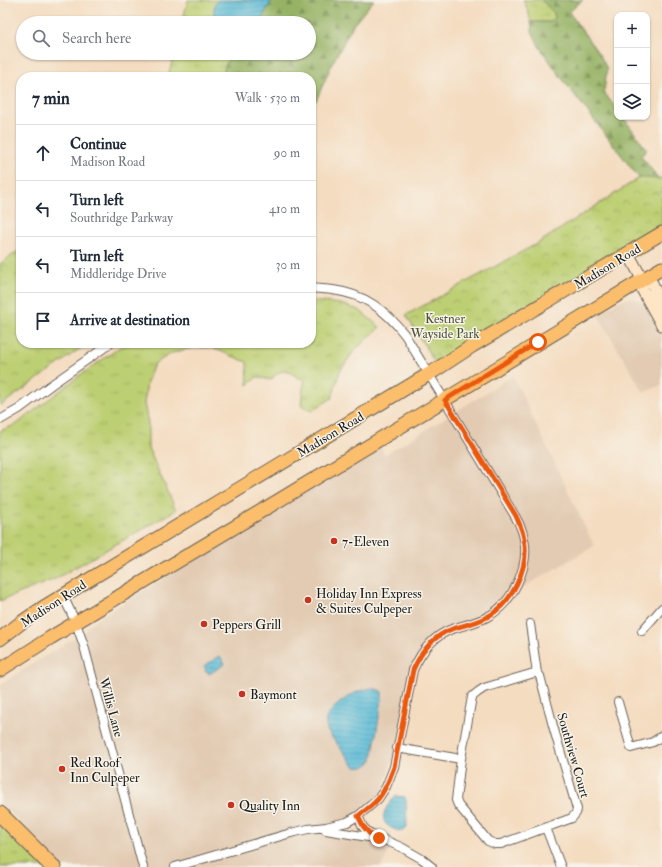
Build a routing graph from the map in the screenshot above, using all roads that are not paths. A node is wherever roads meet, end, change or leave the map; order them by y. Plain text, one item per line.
1 (662, 233) edge
2 (628, 253) junction
3 (662, 268) edge
4 (642, 279) junction
5 (316, 288) edge
6 (662, 306) edge
7 (662, 325) edge
8 (104, 348) edge
9 (429, 374) junction
10 (445, 400) junction
11 (0, 420) edge
12 (63, 596) junction
13 (662, 608) edge
14 (76, 623) junction
15 (530, 624) dead end
16 (642, 631) dead end
17 (0, 639) edge
18 (0, 670) edge
19 (537, 673) junction
20 (618, 702) dead end
21 (662, 736) edge
22 (398, 748) junction
23 (461, 759) junction
24 (0, 814) edge
25 (358, 816) junction
26 (318, 828) junction
27 (546, 828) junction
28 (386, 840) junction
29 (421, 863) edge
30 (53, 867) edge
31 (143, 867) edge
32 (175, 867) edge
33 (432, 867) edge
34 (561, 867) edge

1 - 2 main road, Madison Road
2 - 4 street
2 - 9 main road, Madison Road
3 - 4 main road
4 - 6 street
4 - 7 street
4 - 10 main road
5 - 9 street
8 - 11 street
9 - 10 street
9 - 12 main road, Madison Road
10 - 14 main road
10 - 22 street
12 - 14 street, Willis Lane
12 - 17 main road, Madison Road
13 - 16 street
14 - 18 main road
14 - 31 street, Willis Lane
15 - 19 street
19 - 23 street, Southview Court
19 - 27 street, Southview Court
20 - 21 street
22 - 23 street
22 - 25 street
23 - 27 street, Southview Court
24 - 30 highway
25 - 26 street
25 - 28 street
26 - 28 street
26 - 32 street
27 - 34 street
28 - 29 street
29 - 33 street

